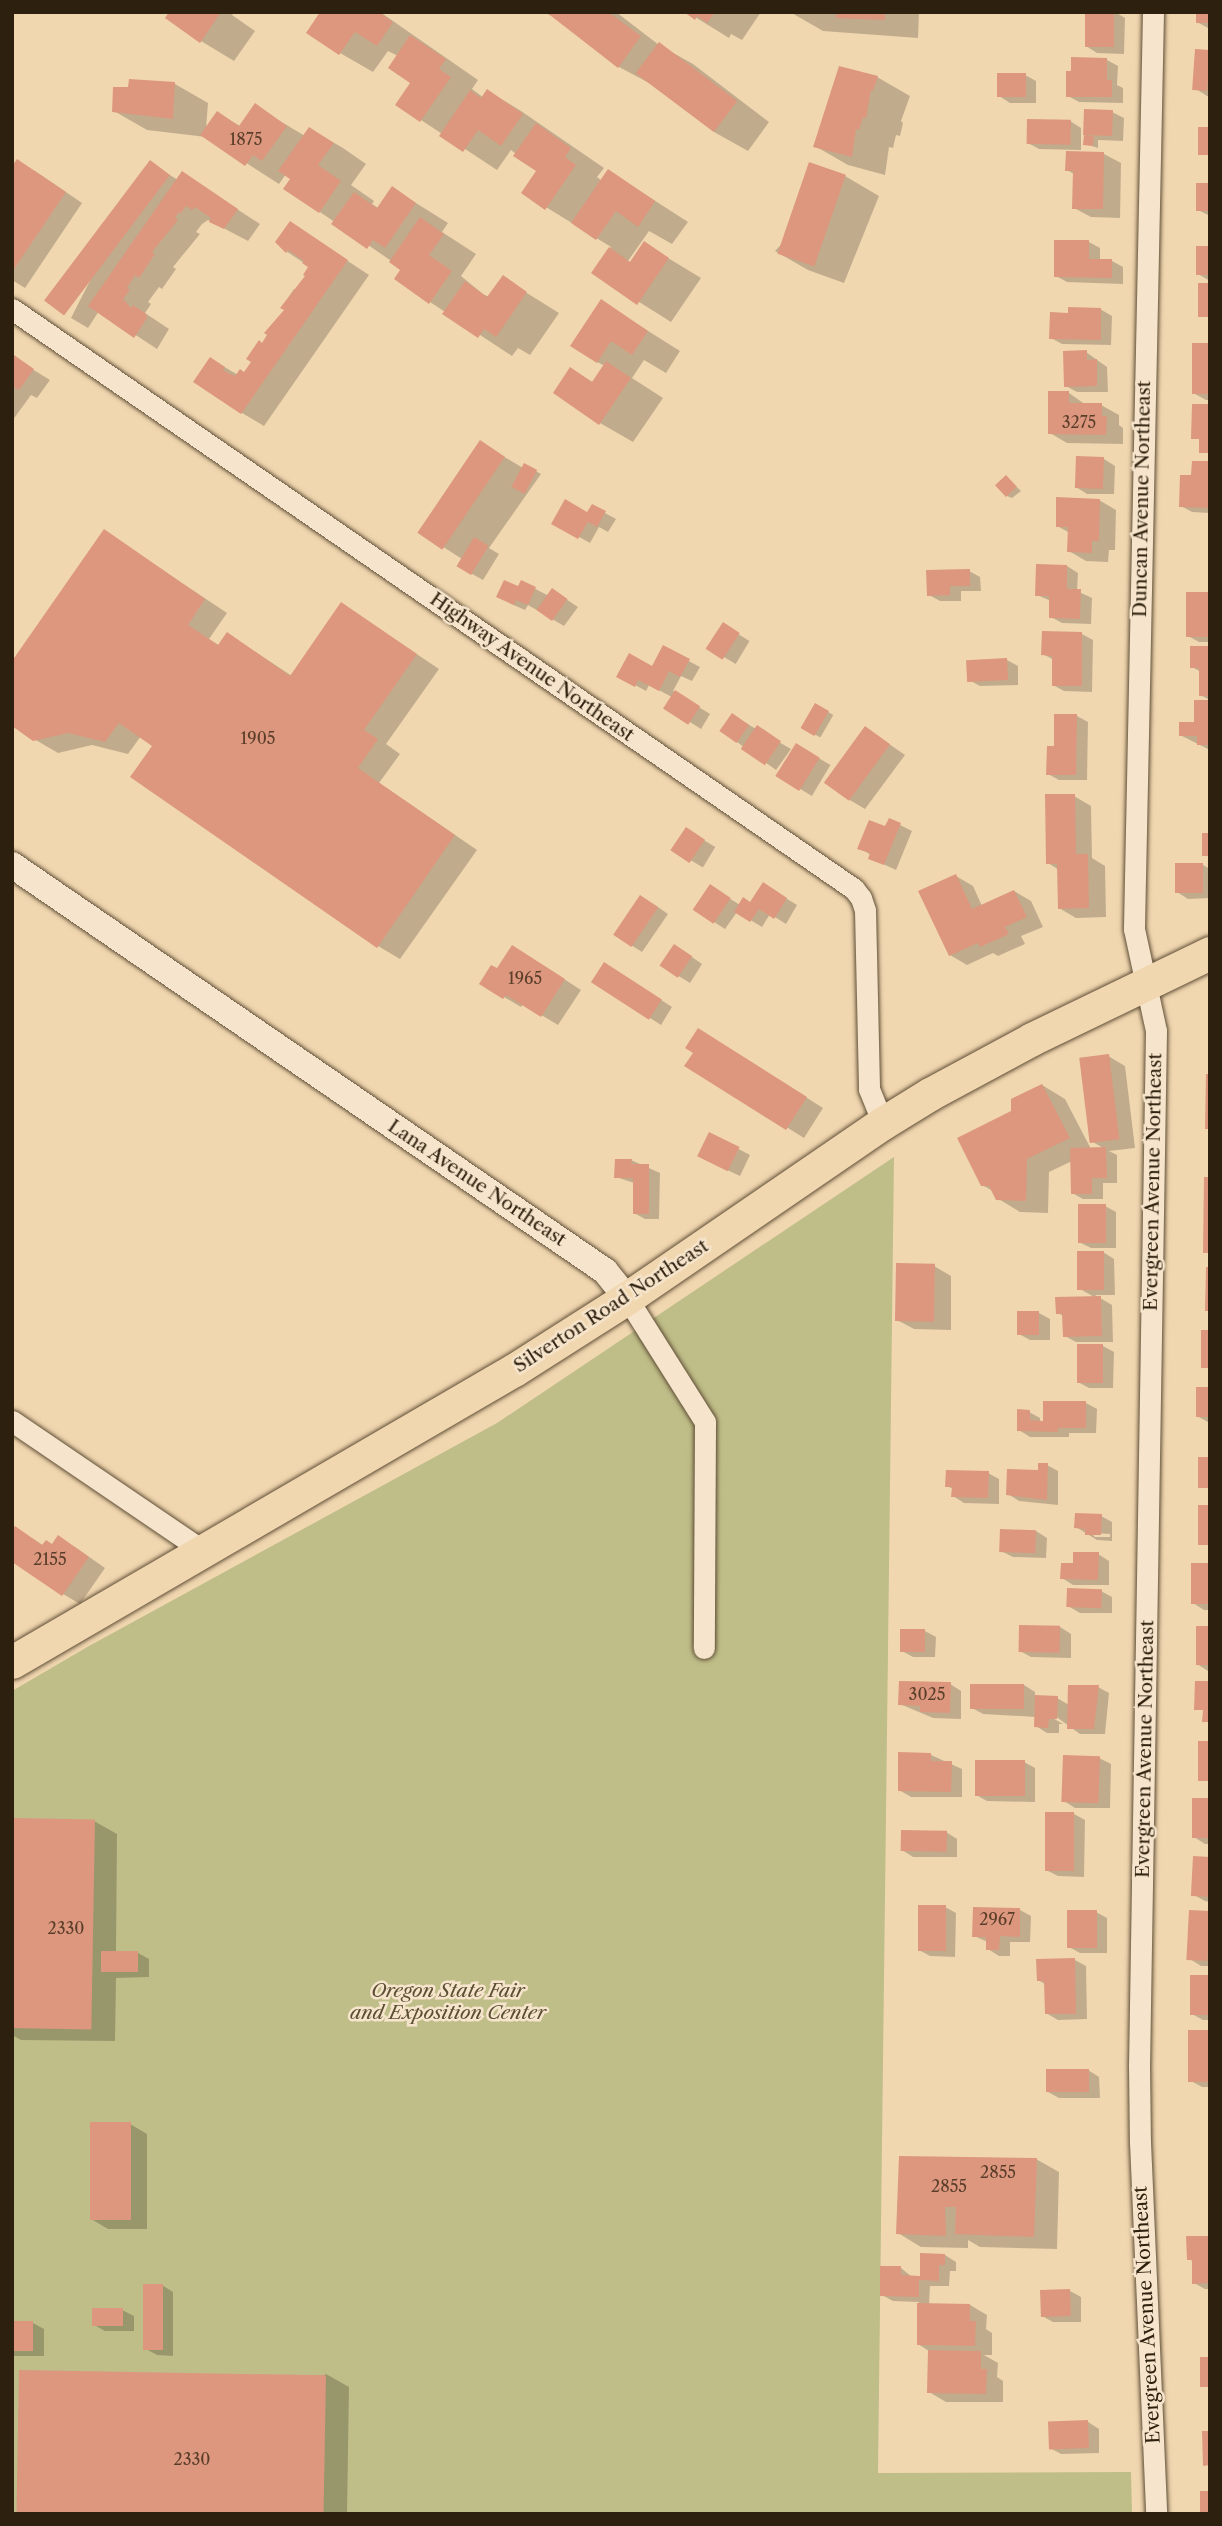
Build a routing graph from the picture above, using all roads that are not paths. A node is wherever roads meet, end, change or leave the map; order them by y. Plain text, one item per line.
1 (1153, 12) edge
2 (12, 309) edge
3 (12, 866) edge
4 (1210, 953) edge
5 (1146, 984) junction
6 (883, 1123) junction
7 (627, 1298) junction
8 (12, 1421) edge
9 (202, 1550) junction
10 (704, 1648) dead end
11 (12, 1662) edge
12 (1156, 2514) edge

1 - 5 street, Duncan Avenue Northeast
2 - 6 street, Highway Avenue Northeast
3 - 7 street, Lana Avenue Northeast
4 - 5 main road, Silverton Road Northeast
5 - 6 main road, Silverton Road Northeast
5 - 12 street, Evergreen Avenue Northeast
6 - 7 main road, Silverton Road Northeast
7 - 9 main road, Silverton Road Northeast
7 - 10 street, Lana Avenue Northeast
8 - 9 street
9 - 11 main road, Silverton Road Northeast

